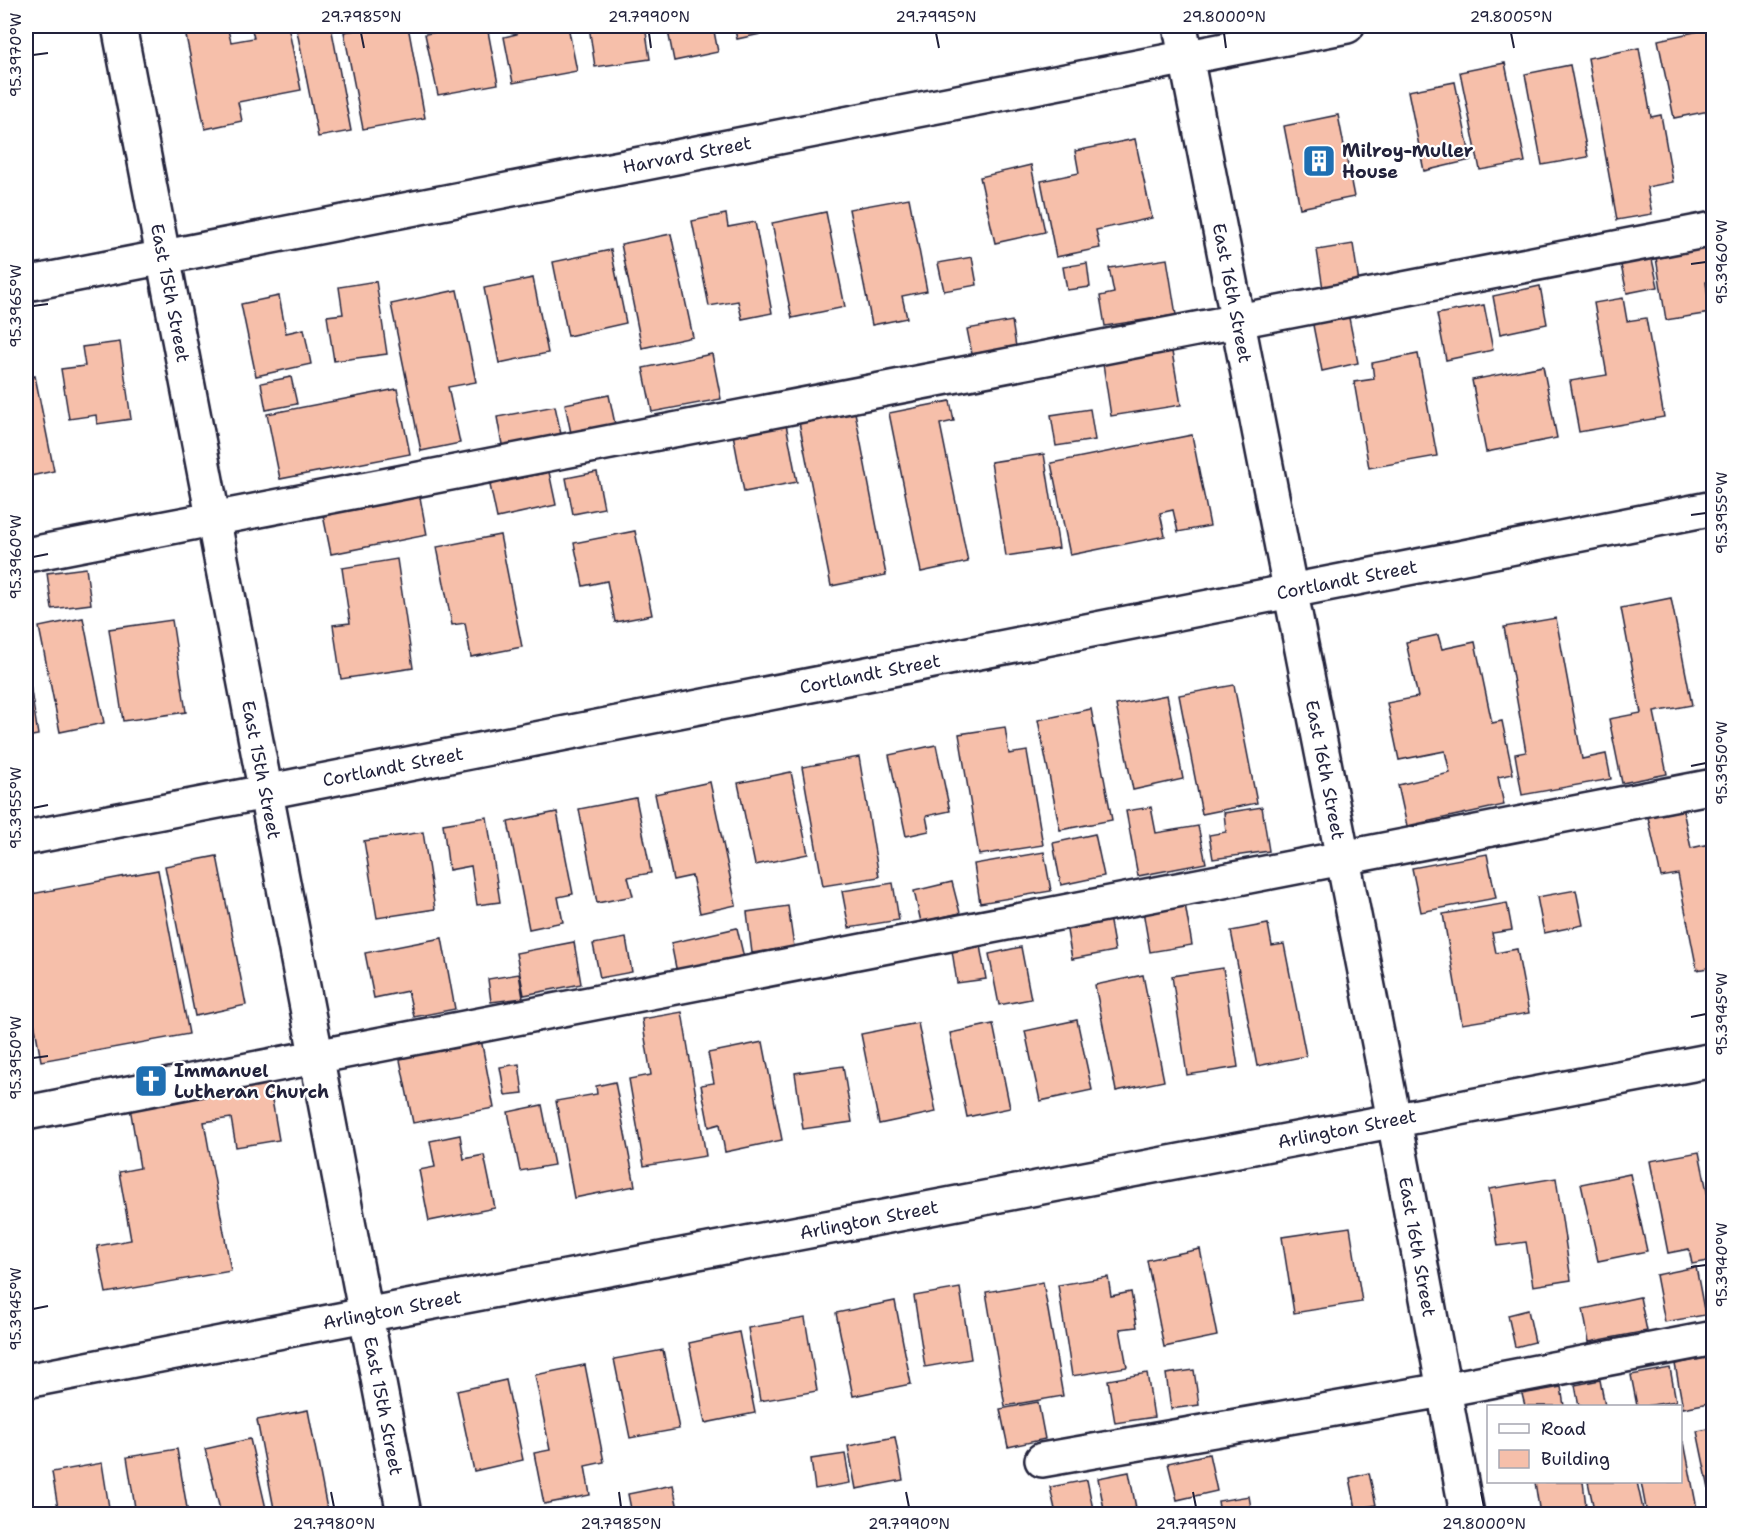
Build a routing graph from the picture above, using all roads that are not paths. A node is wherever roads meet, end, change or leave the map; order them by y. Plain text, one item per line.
1 (118, 26) edge
2 (1180, 26) edge
3 (1347, 26) edge
4 (1186, 57) junction
5 (1713, 229) edge
6 (163, 258) junction
7 (26, 284) edge
8 (1238, 321) junction
9 (1713, 508) edge
10 (213, 519) junction
11 (26, 555) edge
12 (1290, 591) junction
13 (1713, 786) edge
14 (265, 792) junction
15 (26, 838) edge
16 (1342, 858) junction
17 (316, 1056) junction
18 (1713, 1060) edge
19 (26, 1113) edge
20 (1394, 1120) junction
21 (365, 1315) junction
22 (1713, 1338) edge
23 (26, 1381) edge
24 (1443, 1390) junction
25 (1042, 1460) dead end
26 (404, 1515) edge
27 (1467, 1515) edge

1 - 6 street, East 15th Street
2 - 4 street, East 16th Street
3 - 4 street, Harvard Street
4 - 6 street, Harvard Street
4 - 8 street, East 16th Street
5 - 8 street
6 - 7 street, Harvard Street
6 - 10 street, East 15th Street
8 - 10 street
8 - 12 street, East 16th Street
9 - 12 street, Cortlandt Street
10 - 11 street
10 - 14 street, East 15th Street
12 - 14 street, Cortlandt Street
12 - 16 street, East 16th Street
13 - 16 street
14 - 15 street, Cortlandt Street
14 - 17 street, East 15th Street
16 - 17 street
16 - 20 street, East 16th Street
17 - 19 street
17 - 21 street, East 15th Street
18 - 20 street, Arlington Street
20 - 21 street, Arlington Street
20 - 24 street, East 16th Street
21 - 23 street, Arlington Street
21 - 26 street, East 15th Street
22 - 24 street
24 - 25 street
24 - 27 street, East 16th Street

